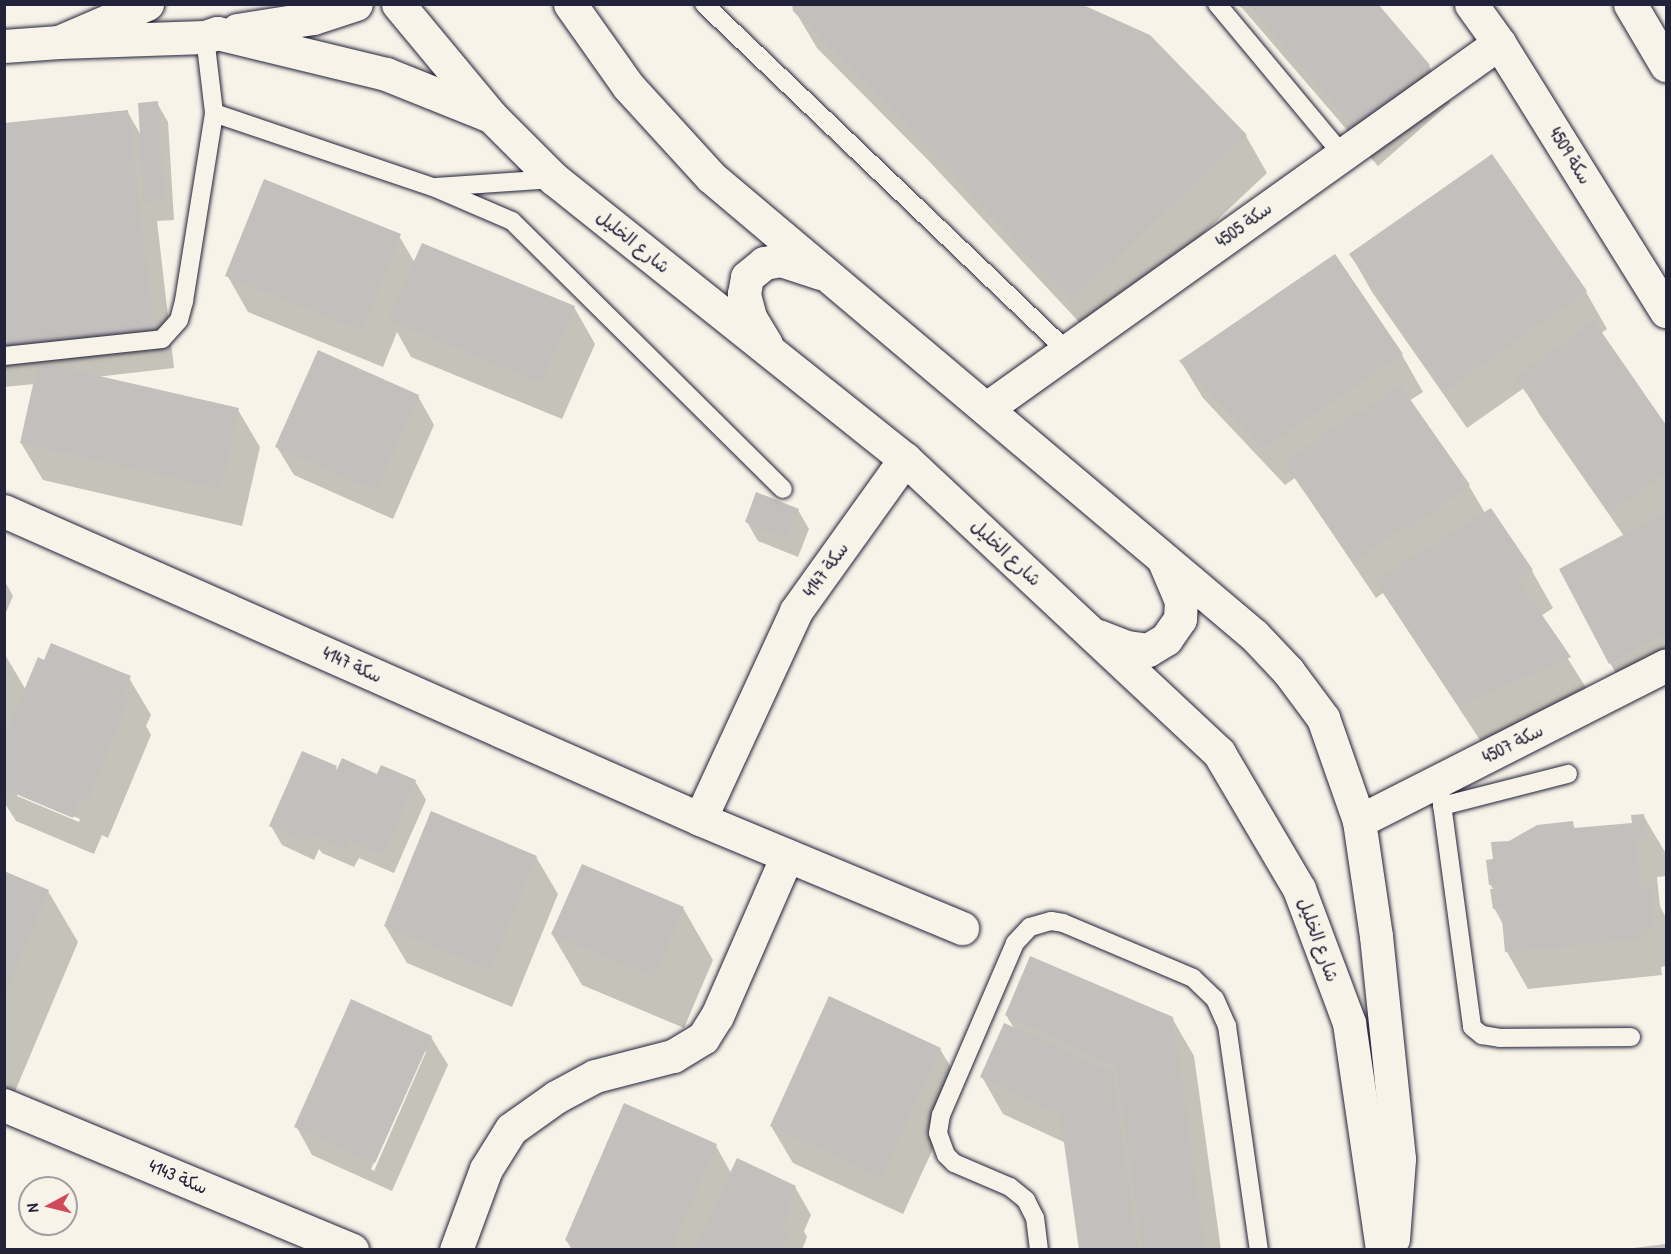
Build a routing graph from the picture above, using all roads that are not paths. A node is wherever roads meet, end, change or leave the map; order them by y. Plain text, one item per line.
1 (147, 4) edge
2 (356, 4) edge
3 (398, 4) edge
4 (570, 4) edge
5 (704, 4) edge
6 (1217, 4) edge
7 (1471, 4) edge
8 (1630, 4) edge
9 (211, 35) junction
10 (60, 42) junction
11 (1499, 43) junction
12 (4, 46) edge
13 (1666, 65) edge
14 (214, 113) junction
15 (491, 116) junction
16 (1343, 155) junction
17 (554, 179) junction
18 (433, 187) junction
19 (831, 276) junction
20 (1666, 310) edge
21 (1067, 351) junction
22 (771, 352) junction
23 (4, 356) edge
24 (987, 408) junction
25 (905, 459) junction
26 (783, 489) dead end
27 (4, 511) edge
28 (1164, 561) junction
29 (1091, 633) junction
30 (1666, 665) edge
31 (1568, 774) dead end
32 (1441, 794) junction
33 (700, 819) junction
34 (1359, 821) junction
35 (787, 856) junction
36 (962, 928) dead end
37 (1631, 1037) dead end
38 (4, 1104) edge
39 (352, 1250) edge
40 (456, 1250) edge
41 (1039, 1250) edge
42 (1259, 1250) edge
43 (1382, 1250) edge
44 (1392, 1250) edge

1 - 10 street
2 - 9 street
3 - 15 street, شارع الخليل
4 - 19 street
5 - 21 lane
6 - 16 lane
7 - 11 street, سكة 4509
8 - 13 street
9 - 10 street
9 - 14 lane
9 - 15 street
10 - 12 street
11 - 16 street, سكة 4505
11 - 20 street, سكة 4509
14 - 18 lane
14 - 23 lane
15 - 17 street, شارع الخليل
16 - 21 street, سكة 4505
17 - 18 lane
17 - 22 street, شارع الخليل
18 - 26 lane
19 - 22 street
19 - 24 street
21 - 24 street, سكة 4505
22 - 25 street, شارع الخليل
24 - 28 street
25 - 29 street, شارع الخليل
25 - 33 street, سكة 4147
27 - 33 street, سكة 4147
28 - 29 street
28 - 34 street
29 - 43 street, شارع الخليل
30 - 32 street, سكة 4507
31 - 32 lane
32 - 34 street, سكة 4507
32 - 37 lane
33 - 35 street, سكة 4147
34 - 44 street
35 - 36 street, سكة 4147
35 - 40 street
38 - 39 street, سكة 4143
41 - 42 lane

